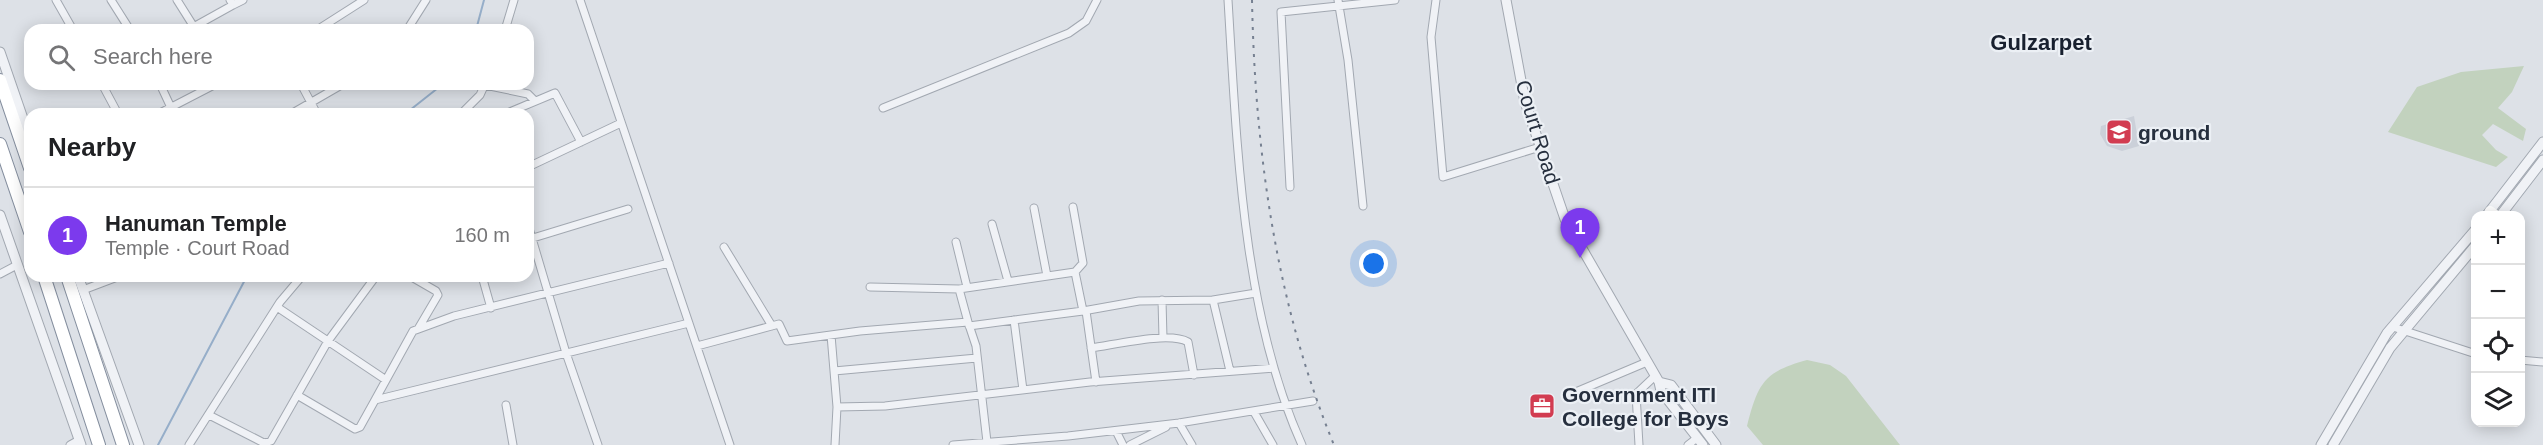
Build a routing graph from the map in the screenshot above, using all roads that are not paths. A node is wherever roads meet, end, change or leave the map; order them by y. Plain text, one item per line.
1 (56, 0) edge
2 (111, 0) edge
3 (177, 0) edge
4 (243, 0) edge
5 (364, 0) edge
6 (426, 0) edge
7 (514, 0) edge
8 (580, 0) edge
9 (1097, 0) edge
10 (1228, 0) edge
11 (1395, 0) edge
12 (1436, 0) edge
13 (1506, 0) edge
14 (1338, 2) edge
15 (232, 3) edge
16 (70, 24) edge
17 (126, 24) edge
18 (189, 24) edge
19 (198, 24) edge
20 (326, 24) edge
21 (411, 24) edge
22 (507, 24) edge
23 (0, 52) edge
24 (0, 81) edge
25 (105, 90) edge
26 (162, 90) edge
27 (204, 90) edge
28 (305, 90) edge
29 (332, 90) edge
30 (482, 90) edge
31 (511, 90) edge
32 (534, 100) junction
33 (311, 102) junction
34 (171, 106) junction
35 (115, 108) edge
36 (168, 108) edge
37 (301, 108) edge
38 (314, 108) edge
39 (467, 108) edge
40 (517, 108) edge
41 (883, 108) dead end
42 (24, 122) edge
43 (621, 123) junction
44 (581, 142) junction
45 (2543, 142) edge
46 (0, 144) edge
47 (1540, 147) junction
48 (24, 151) edge
49 (2543, 160) edge
50 (534, 164) edge
51 (1290, 187) dead end
52 (1363, 206) dead end
53 (1073, 207) dead end
54 (1034, 208) dead end
55 (628, 209) dead end
56 (2496, 211) edge
57 (2497, 211) edge
58 (24, 214) edge
59 (0, 215) edge
60 (992, 224) dead end
61 (2471, 234) edge
62 (534, 238) edge
63 (534, 242) edge
64 (956, 242) dead end
65 (724, 247) dead end
66 (2471, 250) edge
67 (669, 263) junction
68 (17, 265) junction
69 (1075, 272) junction
70 (0, 274) edge
71 (1047, 276) junction
72 (1008, 281) junction
73 (46, 282) edge
74 (69, 282) edge
75 (80, 282) edge
76 (104, 282) edge
77 (297, 282) edge
78 (372, 282) edge
79 (420, 282) edge
80 (484, 282) edge
81 (870, 287) dead end
82 (963, 288) junction
83 (83, 290) junction
84 (1256, 292) junction
85 (548, 294) junction
86 (1162, 300) junction
87 (1212, 300) junction
88 (277, 307) junction
89 (491, 308) junction
90 (1085, 311) junction
91 (1014, 320) junction
92 (689, 322) junction
93 (968, 324) junction
94 (772, 326) junction
95 (2393, 327) junction
96 (418, 329) junction
97 (2404, 331) junction
98 (831, 335) junction
99 (1163, 338) junction
100 (328, 341) junction
101 (697, 346) junction
102 (1091, 348) junction
103 (566, 353) junction
104 (2471, 353) edge
105 (977, 358) junction
106 (2525, 360) edge
107 (1647, 362) junction
108 (2543, 362) edge
109 (1274, 368) junction
110 (834, 371) junction
111 (1230, 371) junction
112 (1194, 375) junction
113 (1657, 379) junction
114 (386, 380) junction
115 (1096, 382) junction
116 (1023, 390) junction
117 (1571, 394) dead end
118 (297, 395) junction
119 (981, 395) junction
120 (375, 400) junction
121 (1313, 401) dead end
122 (506, 405) dead end
123 (1285, 406) junction
124 (837, 407) junction
125 (1254, 412) junction
126 (210, 415) junction
127 (1175, 424) junction
128 (1116, 431) junction
129 (987, 442) junction
130 (1047, 442) edge
131 (1700, 442) edge
132 (80, 443) edge
133 (977, 444) edge
134 (70, 445) edge
135 (99, 445) edge
136 (123, 445) edge
137 (139, 445) edge
138 (189, 445) edge
139 (513, 445) edge
140 (598, 445) edge
141 (730, 445) edge
142 (835, 445) edge
143 (953, 445) edge
144 (1123, 445) edge
145 (1130, 445) edge
146 (1192, 445) edge
147 (1273, 445) edge
148 (1302, 445) edge
149 (1639, 445) edge
150 (1688, 445) edge
151 (1716, 445) edge
152 (2321, 445) edge
153 (2333, 445) edge

1 - 16 street
2 - 17 street
3 - 18 street
4 - 15 street
5 - 20 street
6 - 21 street
7 - 22 street
8 - 43 street
9 - 41 street
10 - 84 street
11 - 14 street
12 - 47 street
13 - 47 street, Court Road
14 - 51 street
14 - 52 street
15 - 19 street
23 - 42 street
24 - 48 highway
25 - 35 street
26 - 34 street
27 - 34 street
28 - 33 street
29 - 33 street
30 - 39 street
31 - 32 street
32 - 40 street
32 - 44 street
33 - 37 street
33 - 38 street
34 - 36 street
43 - 44 street
43 - 67 street
44 - 50 street
45 - 56 street
46 - 58 highway
47 - 107 street, Court Road
49 - 57 street
53 - 69 street
54 - 71 street
55 - 62 street
59 - 68 street
60 - 72 street
61 - 95 street
63 - 85 street
64 - 82 street
65 - 94 street
66 - 97 street
67 - 85 street
67 - 92 street
68 - 70 street
68 - 132 street
69 - 71 street
69 - 90 street
71 - 72 street
72 - 82 street
73 - 135 highway
74 - 136 highway
75 - 83 street
76 - 83 street
77 - 88 street
78 - 100 street
79 - 96 street
80 - 89 street
81 - 82 street
82 - 93 street
83 - 137 street
84 - 87 street
84 - 109 street
85 - 89 street
85 - 103 street
86 - 87 street
86 - 90 street
86 - 99 street
87 - 111 street
88 - 100 street
88 - 126 street
89 - 96 street
90 - 91 street
90 - 102 street
91 - 93 street
91 - 116 street
92 - 101 street
92 - 103 street
93 - 98 street
93 - 105 street
94 - 98 street
94 - 101 street
95 - 97 street
95 - 152 street
96 - 114 street
97 - 104 street
97 - 153 street
98 - 110 street
99 - 102 street
99 - 112 street
100 - 114 street
100 - 118 street
101 - 141 street
102 - 115 street
103 - 120 street
103 - 140 street
105 - 110 street
105 - 119 street
106 - 108 street
107 - 113 street, Court Road
107 - 117 street
109 - 111 street
109 - 123 street
110 - 124 street
111 - 112 street
112 - 115 street
113 - 131 street, Court Road
113 - 149 street
113 - 151 street, Court Road
114 - 120 street
115 - 116 street
116 - 119 street
118 - 120 street
118 - 126 street
119 - 124 street
119 - 129 street
121 - 123 street
122 - 139 street
123 - 125 street
123 - 148 street
124 - 142 street
125 - 127 street
125 - 147 street
126 - 138 street
127 - 128 street
127 - 145 street
127 - 146 street
128 - 130 street
128 - 144 street
129 - 130 street
129 - 133 street
131 - 150 street
132 - 134 street
133 - 143 street

